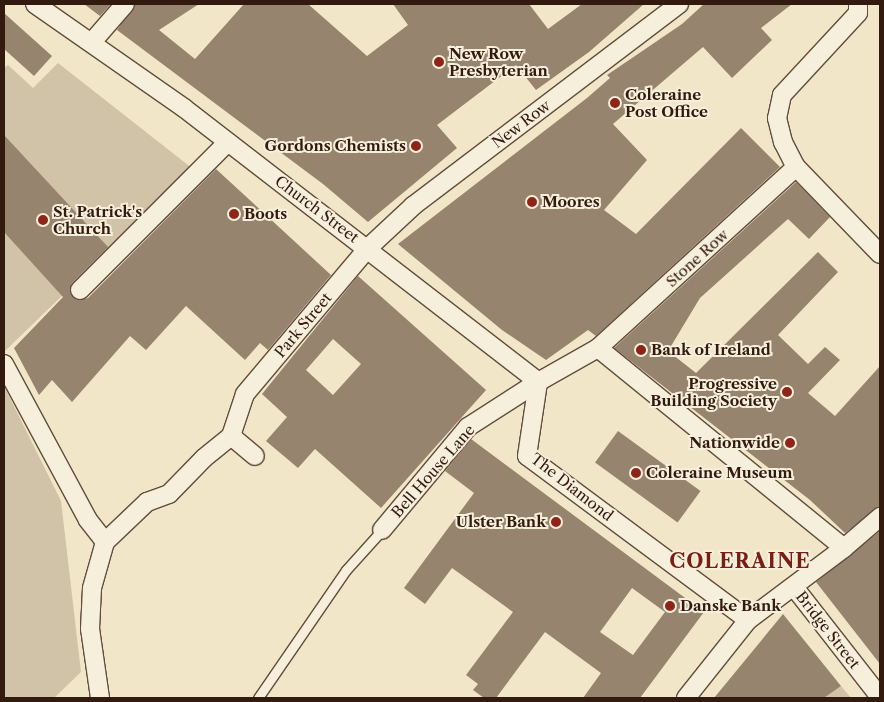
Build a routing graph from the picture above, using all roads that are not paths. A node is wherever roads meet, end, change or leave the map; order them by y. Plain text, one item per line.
1 (35, 4) edge
2 (125, 4) edge
3 (678, 4) edge
4 (858, 4) edge
5 (92, 42) junction
6 (228, 142) junction
7 (796, 168) junction
8 (368, 248) junction
9 (880, 254) edge
10 (80, 290) dead end
11 (598, 348) junction
12 (4, 364) edge
13 (538, 382) junction
14 (231, 436) junction
15 (255, 456) dead end
16 (880, 518) edge
17 (382, 530) joint
18 (104, 542) junction
19 (844, 548) junction
20 (794, 586) junction
21 (748, 620) junction
22 (880, 697) edge
23 (100, 698) edge
24 (258, 698) edge
25 (686, 698) edge

1 - 5 street, Church Street
2 - 5 street
3 - 8 street, New Row
4 - 7 street
5 - 6 street, Church Street
6 - 8 street, Church Street
6 - 10 street
7 - 9 street
7 - 11 street, Stone Row
8 - 13 street, Church Street
8 - 14 street, Park Street
11 - 13 street
11 - 19 street
12 - 18 street
13 - 17 street, Bell House Lane
13 - 21 street, The Diamond
14 - 15 street
14 - 18 street
16 - 19 street
17 - 24 lane
18 - 23 street
19 - 20 street
20 - 21 street
20 - 22 street, Bridge Street
21 - 25 street

